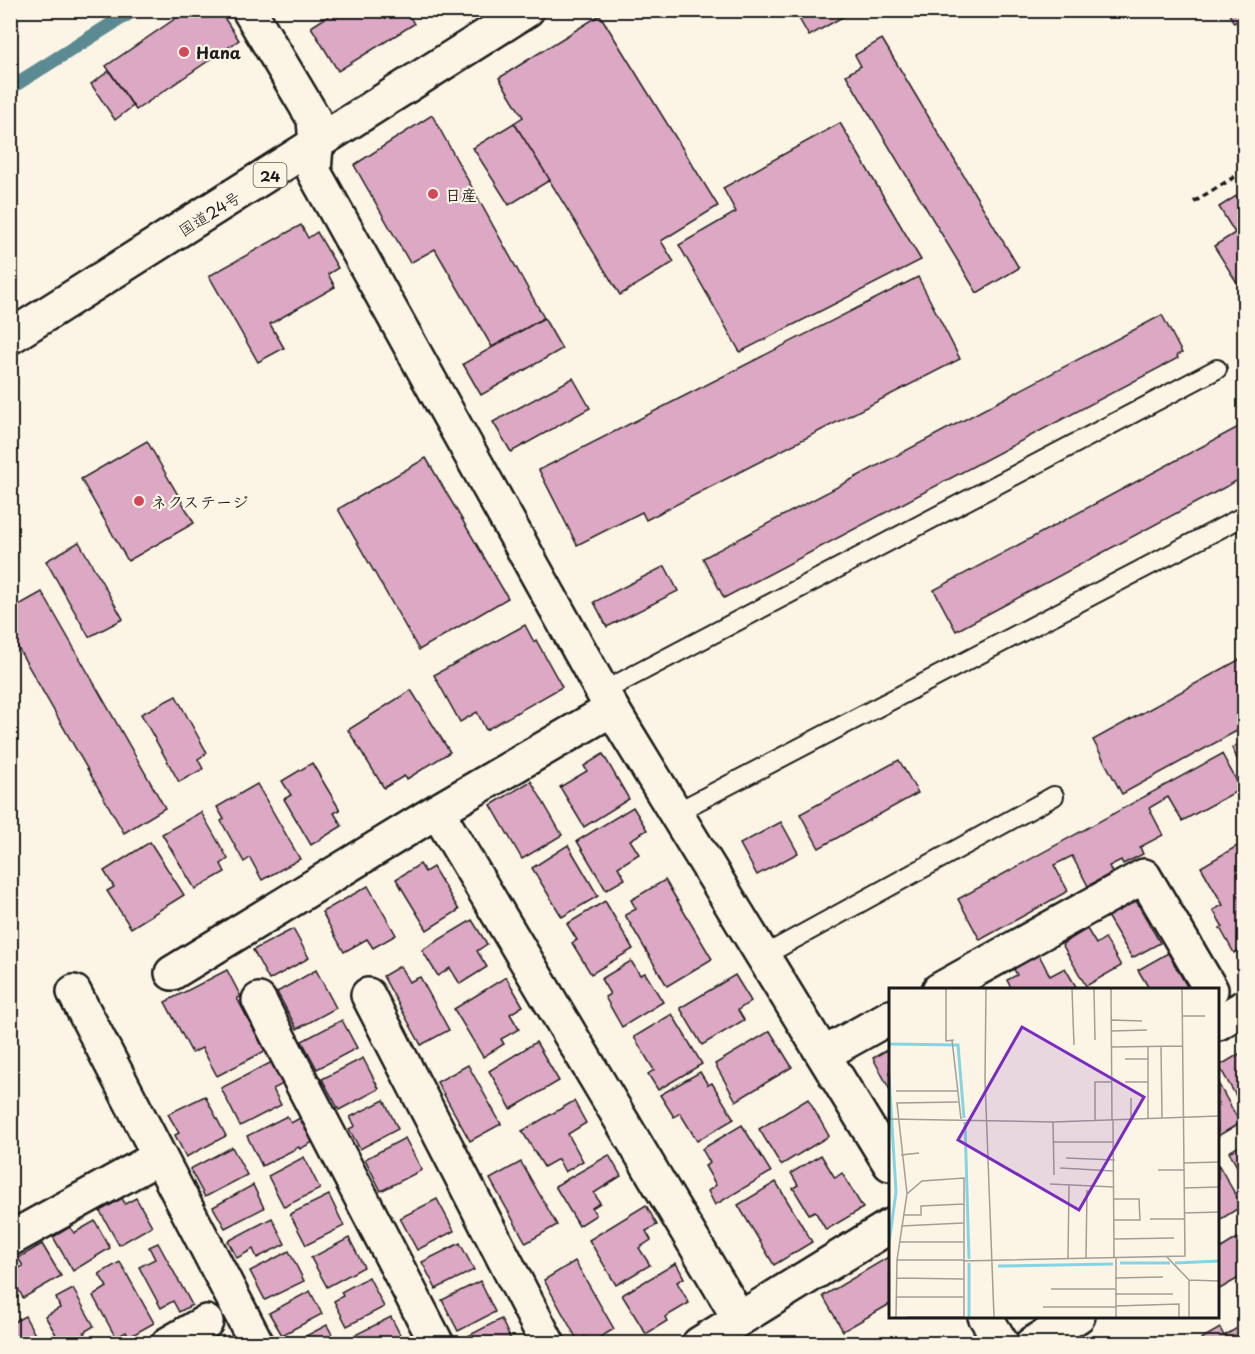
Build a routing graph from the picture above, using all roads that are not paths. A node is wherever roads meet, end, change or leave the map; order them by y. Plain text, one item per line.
1 (249, 10) edge
2 (527, 10) edge
3 (316, 146) junction
4 (10, 338) edge
5 (1217, 369) dead end
6 (1245, 516) edge
7 (607, 701) junction
8 (1054, 796) dead end
9 (438, 811) junction
10 (675, 813) junction
11 (763, 956) junction
12 (172, 972) dead end
13 (943, 988) edge
14 (1210, 988) edge
15 (74, 992) dead end
16 (368, 995) dead end
17 (259, 1000) dead end
18 (889, 1018) edge
19 (824, 1054) junction
20 (159, 1157) junction
21 (889, 1161) edge
22 (889, 1227) edge
23 (10, 1239) edge
24 (739, 1318) junction
25 (986, 1318) edge
26 (1076, 1318) edge
27 (206, 1322) dead end
28 (168, 1344) edge
29 (257, 1344) edge
30 (437, 1344) edge
31 (548, 1344) edge
32 (699, 1344) edge
33 (1002, 1344) edge
34 (1032, 1344) edge

1 - 3 main road
2 - 3 main road, 国道24号 / 24
3 - 4 main road, 国道24号 / 24
3 - 7 main road
5 - 7 lane
6 - 10 lane
7 - 9 main road
7 - 10 main road
8 - 11 lane
9 - 12 main road
9 - 24 main road
10 - 11 main road
11 - 19 main road
13 - 14 main road
15 - 20 main road
16 - 31 main road
17 - 30 main road
18 - 19 main road
19 - 21 main road
20 - 23 main road
20 - 29 main road
22 - 24 main road
24 - 32 main road
25 - 33 main road
26 - 34 main road
27 - 28 main road

